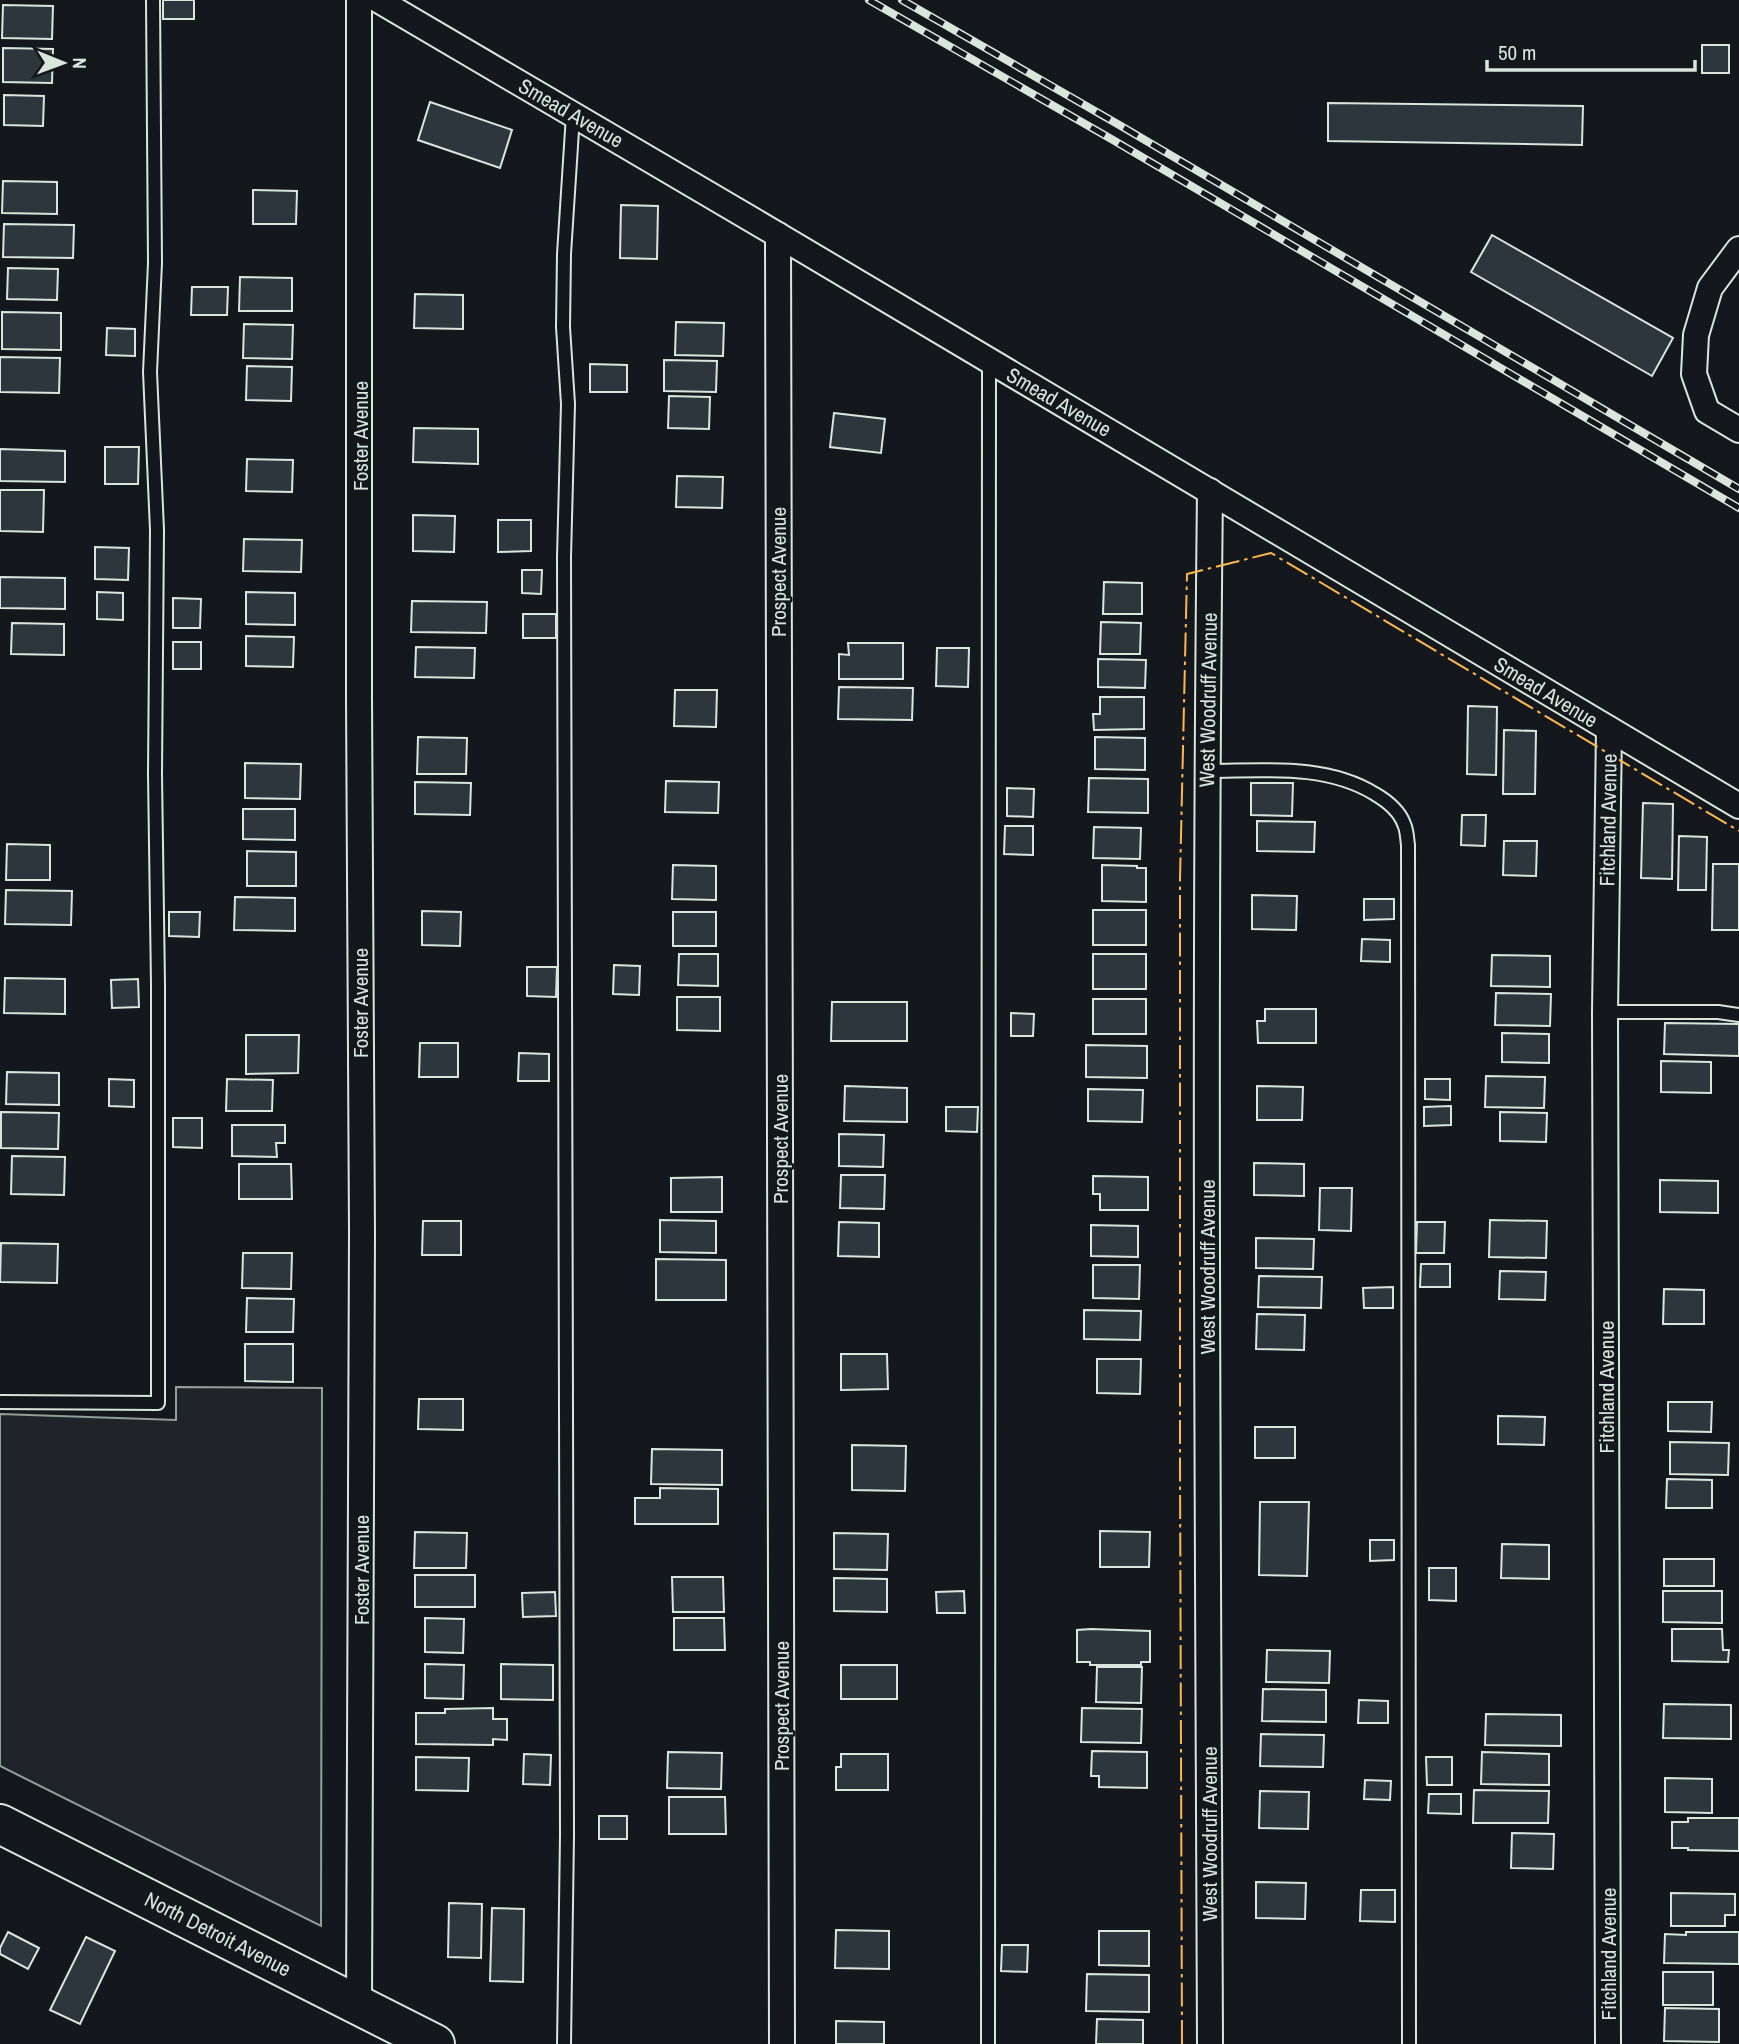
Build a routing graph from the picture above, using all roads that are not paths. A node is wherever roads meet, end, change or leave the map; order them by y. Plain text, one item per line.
1 (153, 0) edge
2 (359, 0) edge
3 (378, 0) edge
4 (573, 115) junction
5 (778, 235) junction
6 (1739, 249) edge
7 (989, 361) junction
8 (1739, 430) edge
9 (1210, 491) junction
10 (1609, 729) junction
11 (1207, 771) junction
12 (1739, 806) edge
13 (1605, 1012) junction
14 (1739, 1015) edge
15 (0, 1402) edge
16 (0, 1824) edge
17 (359, 2006) junction
18 (435, 2044) edge
19 (564, 2044) edge
20 (782, 2044) edge
21 (988, 2044) edge
22 (1210, 2044) edge
23 (1409, 2044) edge
24 (1608, 2044) edge

1 - 15 lane
2 - 17 street, Foster Avenue
3 - 4 street, Smead Avenue
4 - 5 street, Smead Avenue
4 - 19 lane
5 - 7 street, Smead Avenue
5 - 20 street, Prospect Avenue
6 - 8 street
7 - 9 street, Smead Avenue
7 - 21 lane
9 - 10 street, Smead Avenue
9 - 11 street, West Woodruff Avenue
10 - 12 street, Smead Avenue
10 - 13 street, Fitchland Avenue
11 - 22 street, West Woodruff Avenue
11 - 23 lane
13 - 14 lane
13 - 24 street, Fitchland Avenue
16 - 17 main road, North Detroit Avenue
17 - 18 main road, North Detroit Avenue

